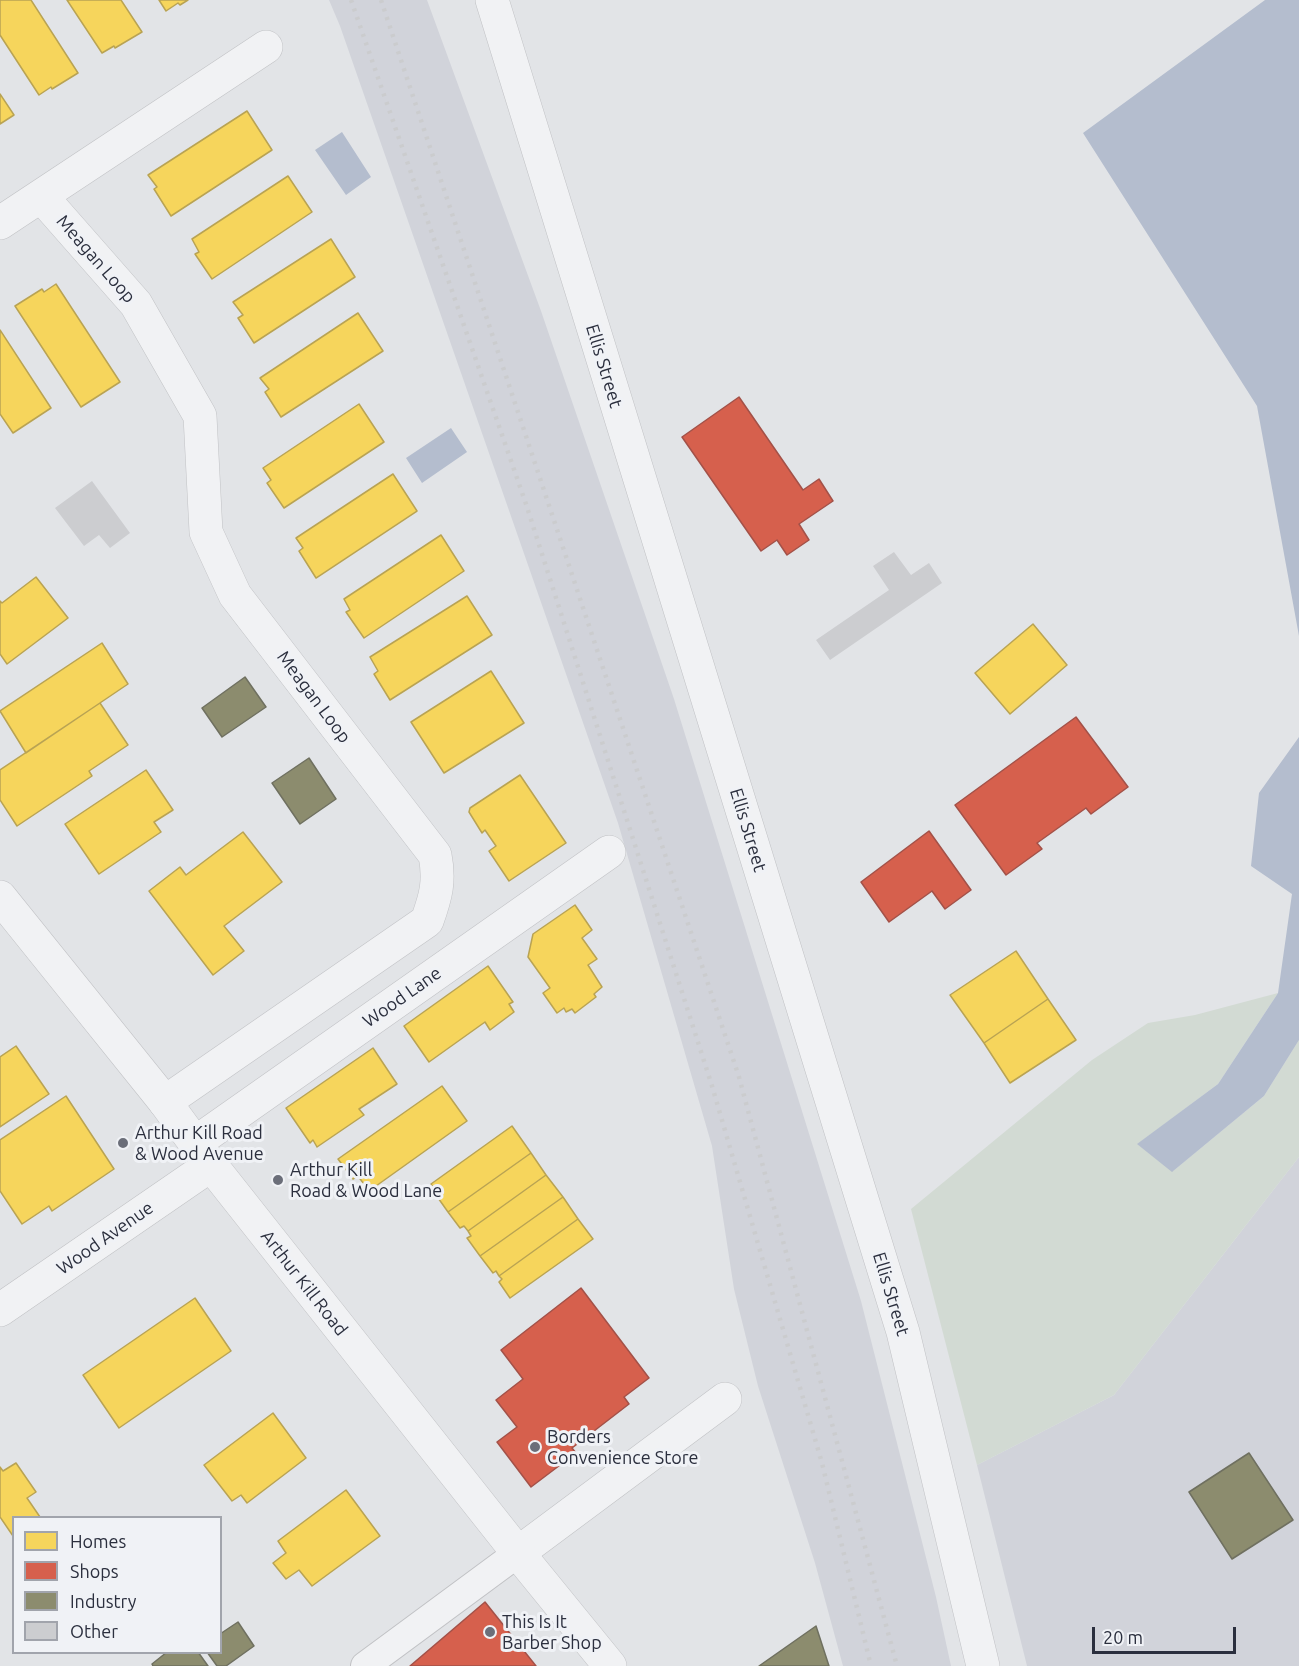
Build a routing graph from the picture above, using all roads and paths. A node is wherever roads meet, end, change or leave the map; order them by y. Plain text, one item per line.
1 (492, 0) edge
2 (266, 48) dead end
3 (42, 197) junction
4 (0, 223) edge
5 (609, 852) dead end
6 (0, 897) edge
7 (165, 1102) junction
8 (203, 1154) junction
9 (0, 1310) edge
10 (724, 1399) dead end
11 (518, 1553) junction
12 (364, 1666) edge
13 (610, 1666) edge
14 (983, 1666) edge

1 - 14 street, Ellis Street
2 - 3 street, Meagan Loop
3 - 4 street, Meagan Loop
3 - 7 street, Meagan Loop
5 - 8 street, Wood Lane
6 - 7 street, Arthur Kill Road
7 - 8 street, Arthur Kill Road
8 - 9 street, Wood Avenue
8 - 11 street, Arthur Kill Road
10 - 11 street
11 - 12 lane
11 - 13 street, Arthur Kill Road

